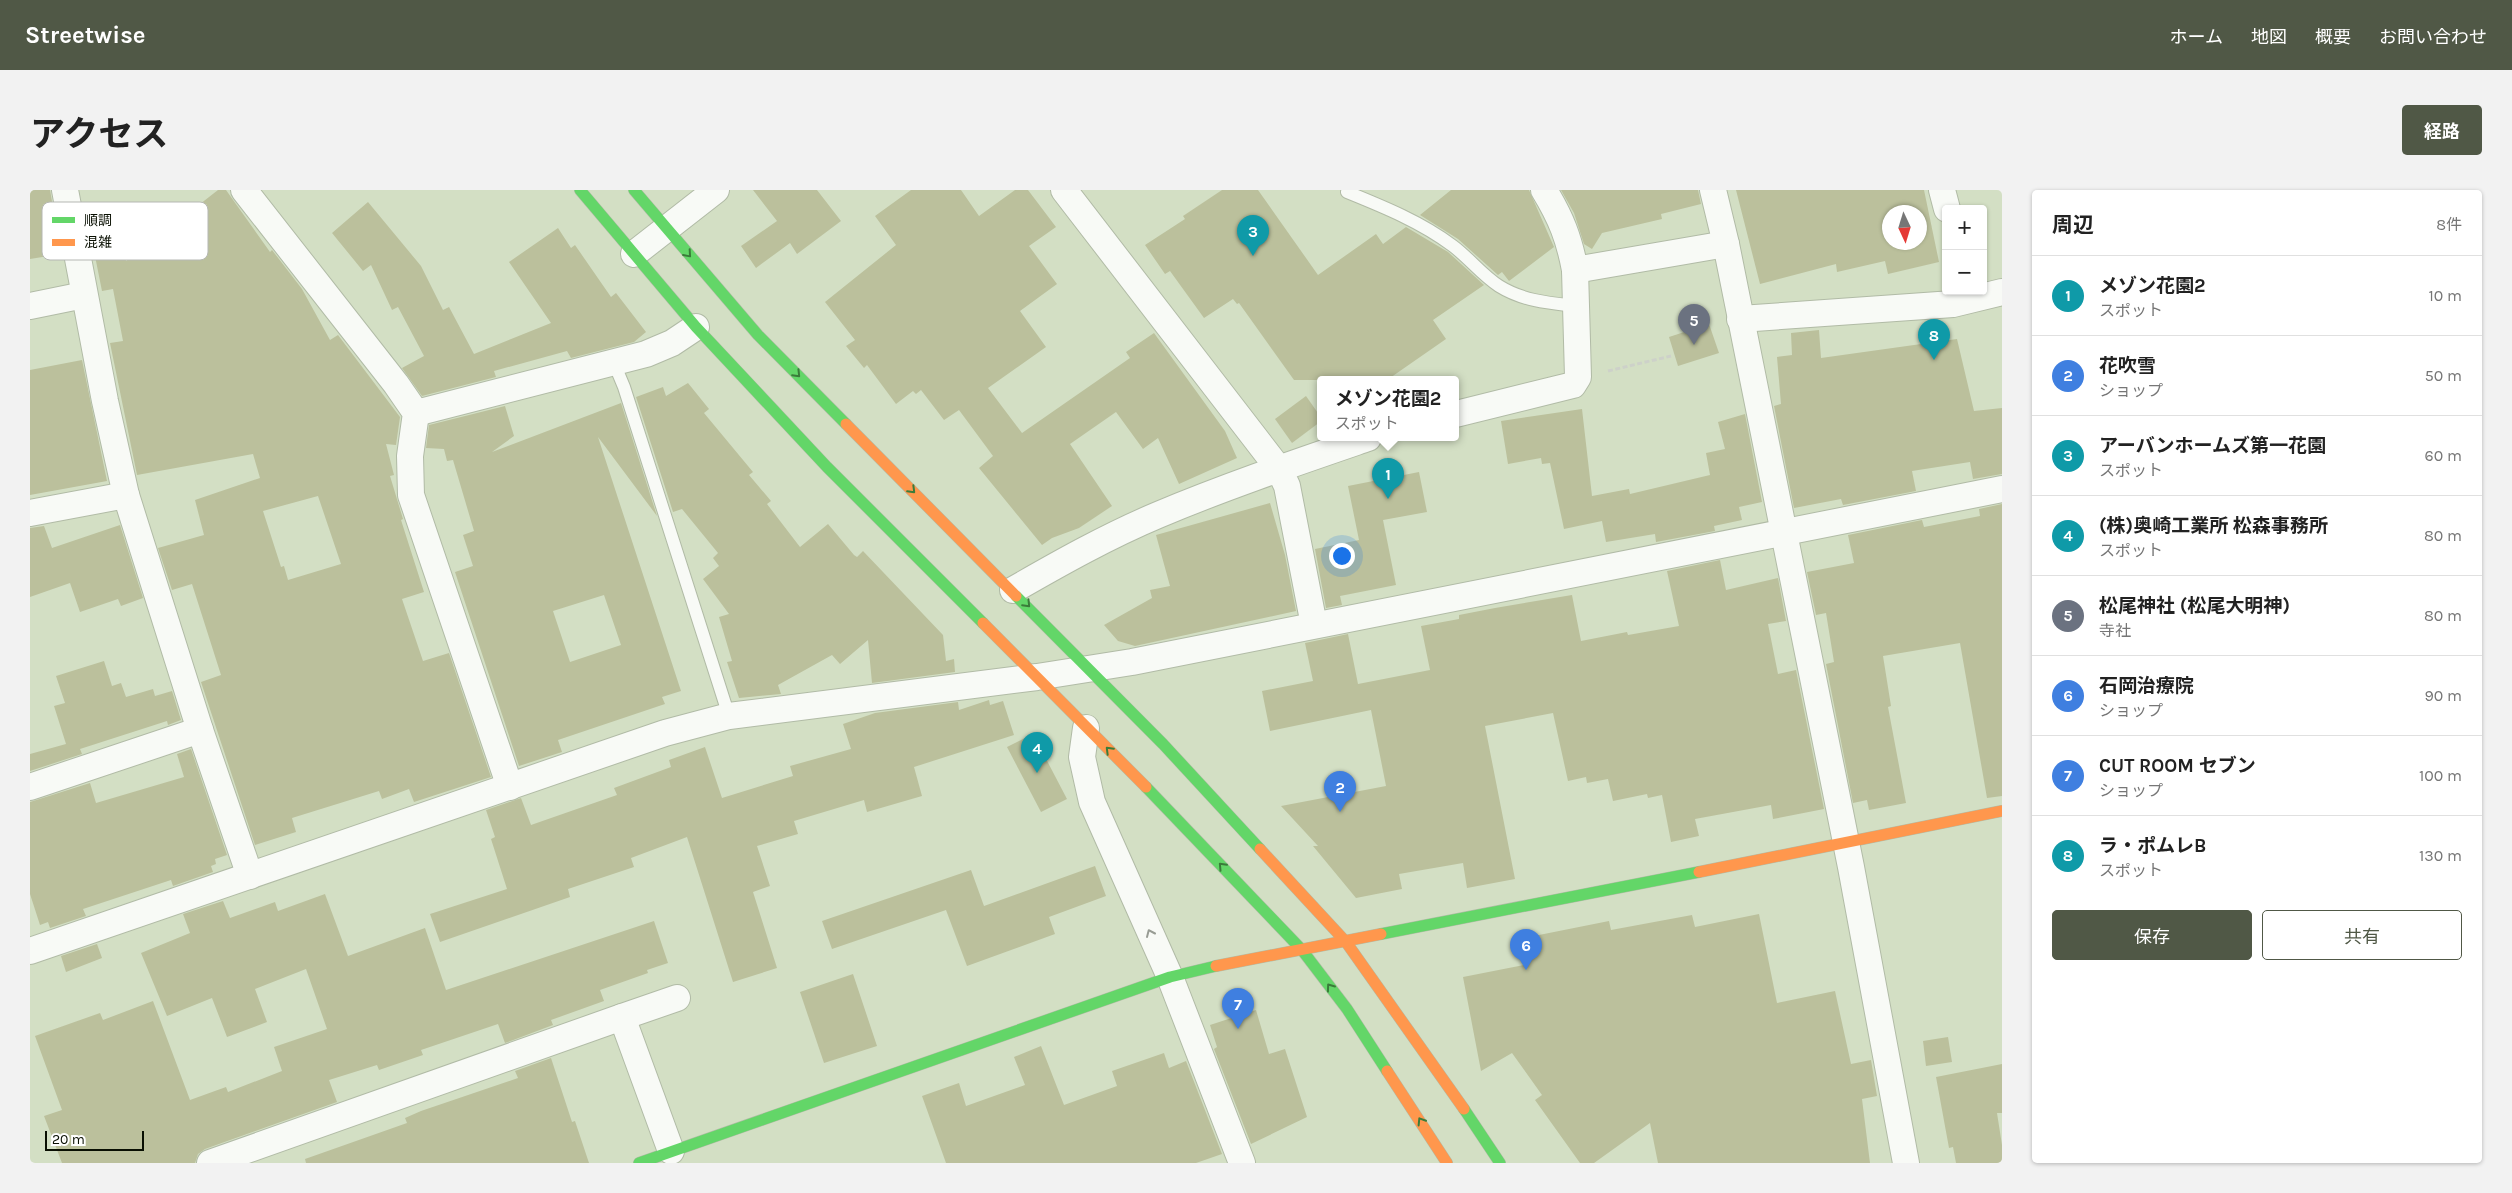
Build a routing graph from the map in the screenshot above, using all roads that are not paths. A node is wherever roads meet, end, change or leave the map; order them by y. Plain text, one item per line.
1 (244, 190) edge
2 (580, 190) edge
3 (634, 190) edge
4 (716, 190) edge
5 (1064, 190) edge
6 (1544, 190) edge
7 (1713, 190) edge
8 (1942, 190) edge
9 (1347, 192) dead end
10 (1945, 205) edge
11 (666, 229) junction
12 (1726, 244) junction
13 (634, 254) junction
14 (78, 260) edge
15 (1575, 270) junction
16 (2002, 292) edge
17 (84, 295) junction
18 (1967, 296) edge
19 (30, 306) edge
20 (1576, 306) junction
21 (1740, 319) junction
22 (696, 327) junction
23 (614, 363) junction
24 (416, 413) junction
25 (1459, 413) edge
26 (1359, 441) edge
27 (1279, 468) junction
28 (2002, 489) edge
29 (126, 495) junction
30 (30, 513) edge
31 (1783, 533) junction
32 (1013, 590) junction
33 (1314, 626) junction
34 (1090, 669) junction
35 (1037, 677) junction
36 (730, 716) junction
37 (1086, 728) junction
38 (200, 730) junction
39 (30, 786) edge
40 (510, 787) junction
41 (2002, 811) edge
42 (1846, 843) junction
43 (250, 876) junction
44 (1346, 942) junction
45 (1302, 950) junction
46 (30, 951) edge
47 (1170, 978) junction
48 (677, 998) dead end
49 (622, 1017) junction
50 (671, 1151) junction
51 (210, 1163) edge
52 (639, 1163) edge
53 (1242, 1163) edge
54 (1447, 1163) edge
55 (1500, 1163) edge
56 (1906, 1163) edge

1 - 24 street
2 - 13 street
3 - 11 street
4 - 11 street
5 - 27 street
6 - 15 street
7 - 12 street
8 - 10 street
9 - 20 lane
11 - 13 street
11 -> 32 street
12 - 15 street
12 - 21 street
13 - 22 street
14 - 17 street
15 - 20 street
16 - 18 street
17 - 19 street
17 - 29 street
18 - 21 street
20 - 25 street
21 - 31 street
22 - 23 street
22 - 35 street
23 - 24 street
23 - 36 lane
24 - 40 street
26 - 27 street
27 - 32 street
27 - 33 street
28 - 31 street
29 - 30 street
29 - 38 street
31 - 33 street
31 - 42 street
32 -> 34 street
33 - 34 street
34 - 35 street
34 - 44 street
35 - 36 street
35 - 37 street
36 - 40 street
45 -> 37 street
47 -> 37 street
38 - 39 street
38 - 43 street
40 - 43 street
41 - 42 street
42 - 44 street
42 - 56 street
43 - 46 street
44 - 45 street
44 - 55 street
45 - 47 street
54 -> 45 street
47 - 50 street
47 - 53 street
48 - 49 street
49 - 50 street
49 - 51 street
50 - 52 street

